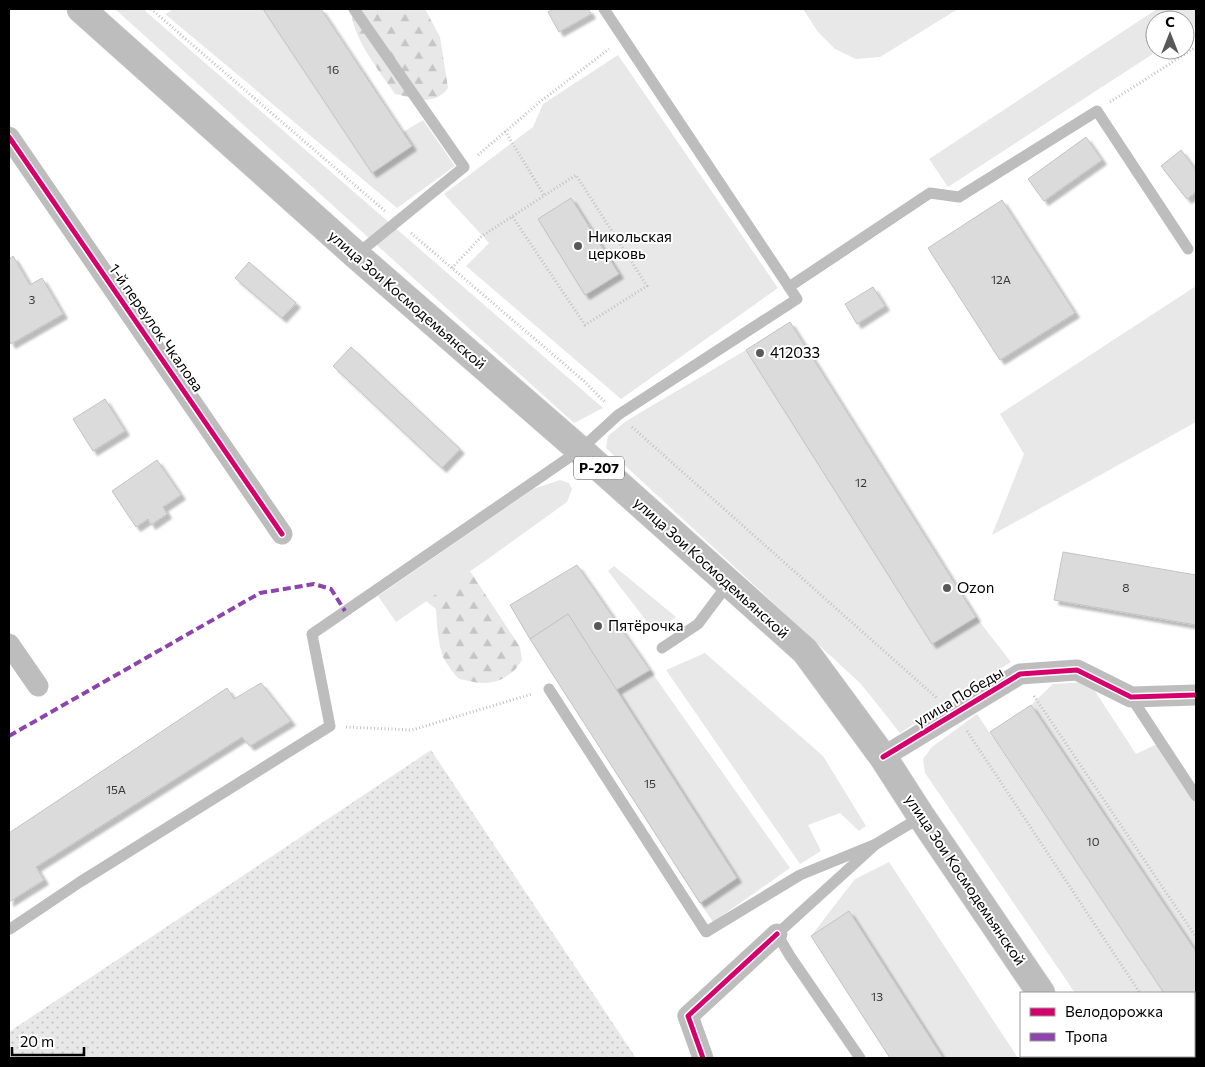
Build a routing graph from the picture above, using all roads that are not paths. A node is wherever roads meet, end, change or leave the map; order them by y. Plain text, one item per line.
1 (81, 9) edge
2 (354, 9) edge
3 (604, 9) edge
4 (9, 137) edge
5 (1188, 249) dead end
6 (356, 255) junction
7 (790, 287) junction
8 (580, 450) junction
9 (282, 534) dead end
10 (728, 584) junction
11 (9, 644) edge
12 (662, 648) dead end
13 (38, 686) dead end
14 (549, 689) road end
15 (1196, 695) edge
16 (1132, 697) junction
17 (883, 758) junction
18 (1196, 796) edge
19 (921, 816) junction
20 (876, 844) junction
21 (10, 929) edge
22 (777, 934) junction
23 (1040, 992) edge
24 (703, 1058) edge
25 (860, 1058) edge

1 - 6 main road, улица Зои Космодемьянской / Р-207
2 - 6 lane
3 - 7 lane
4 - 9 street, 1-й переулок Чкалова
5 - 7 lane
6 - 8 main road, улица Зои Космодемьянской / Р-207
7 - 8 lane
8 - 10 main road, улица Зои Космодемьянской / Р-207
8 - 21 lane
10 - 12 lane
10 - 17 main road, улица Зои Космодемьянской / Р-207
11 - 13 street
14 - 20 lane
15 - 16 street, улица Победы
16 - 17 street, улица Победы
16 - 18 lane
17 - 19 main road, улица Зои Космодемьянской / Р-207
19 - 20 lane
19 - 23 main road, улица Зои Космодемьянской / Р-207
20 - 22 lane
22 - 24 street
22 - 25 lane

